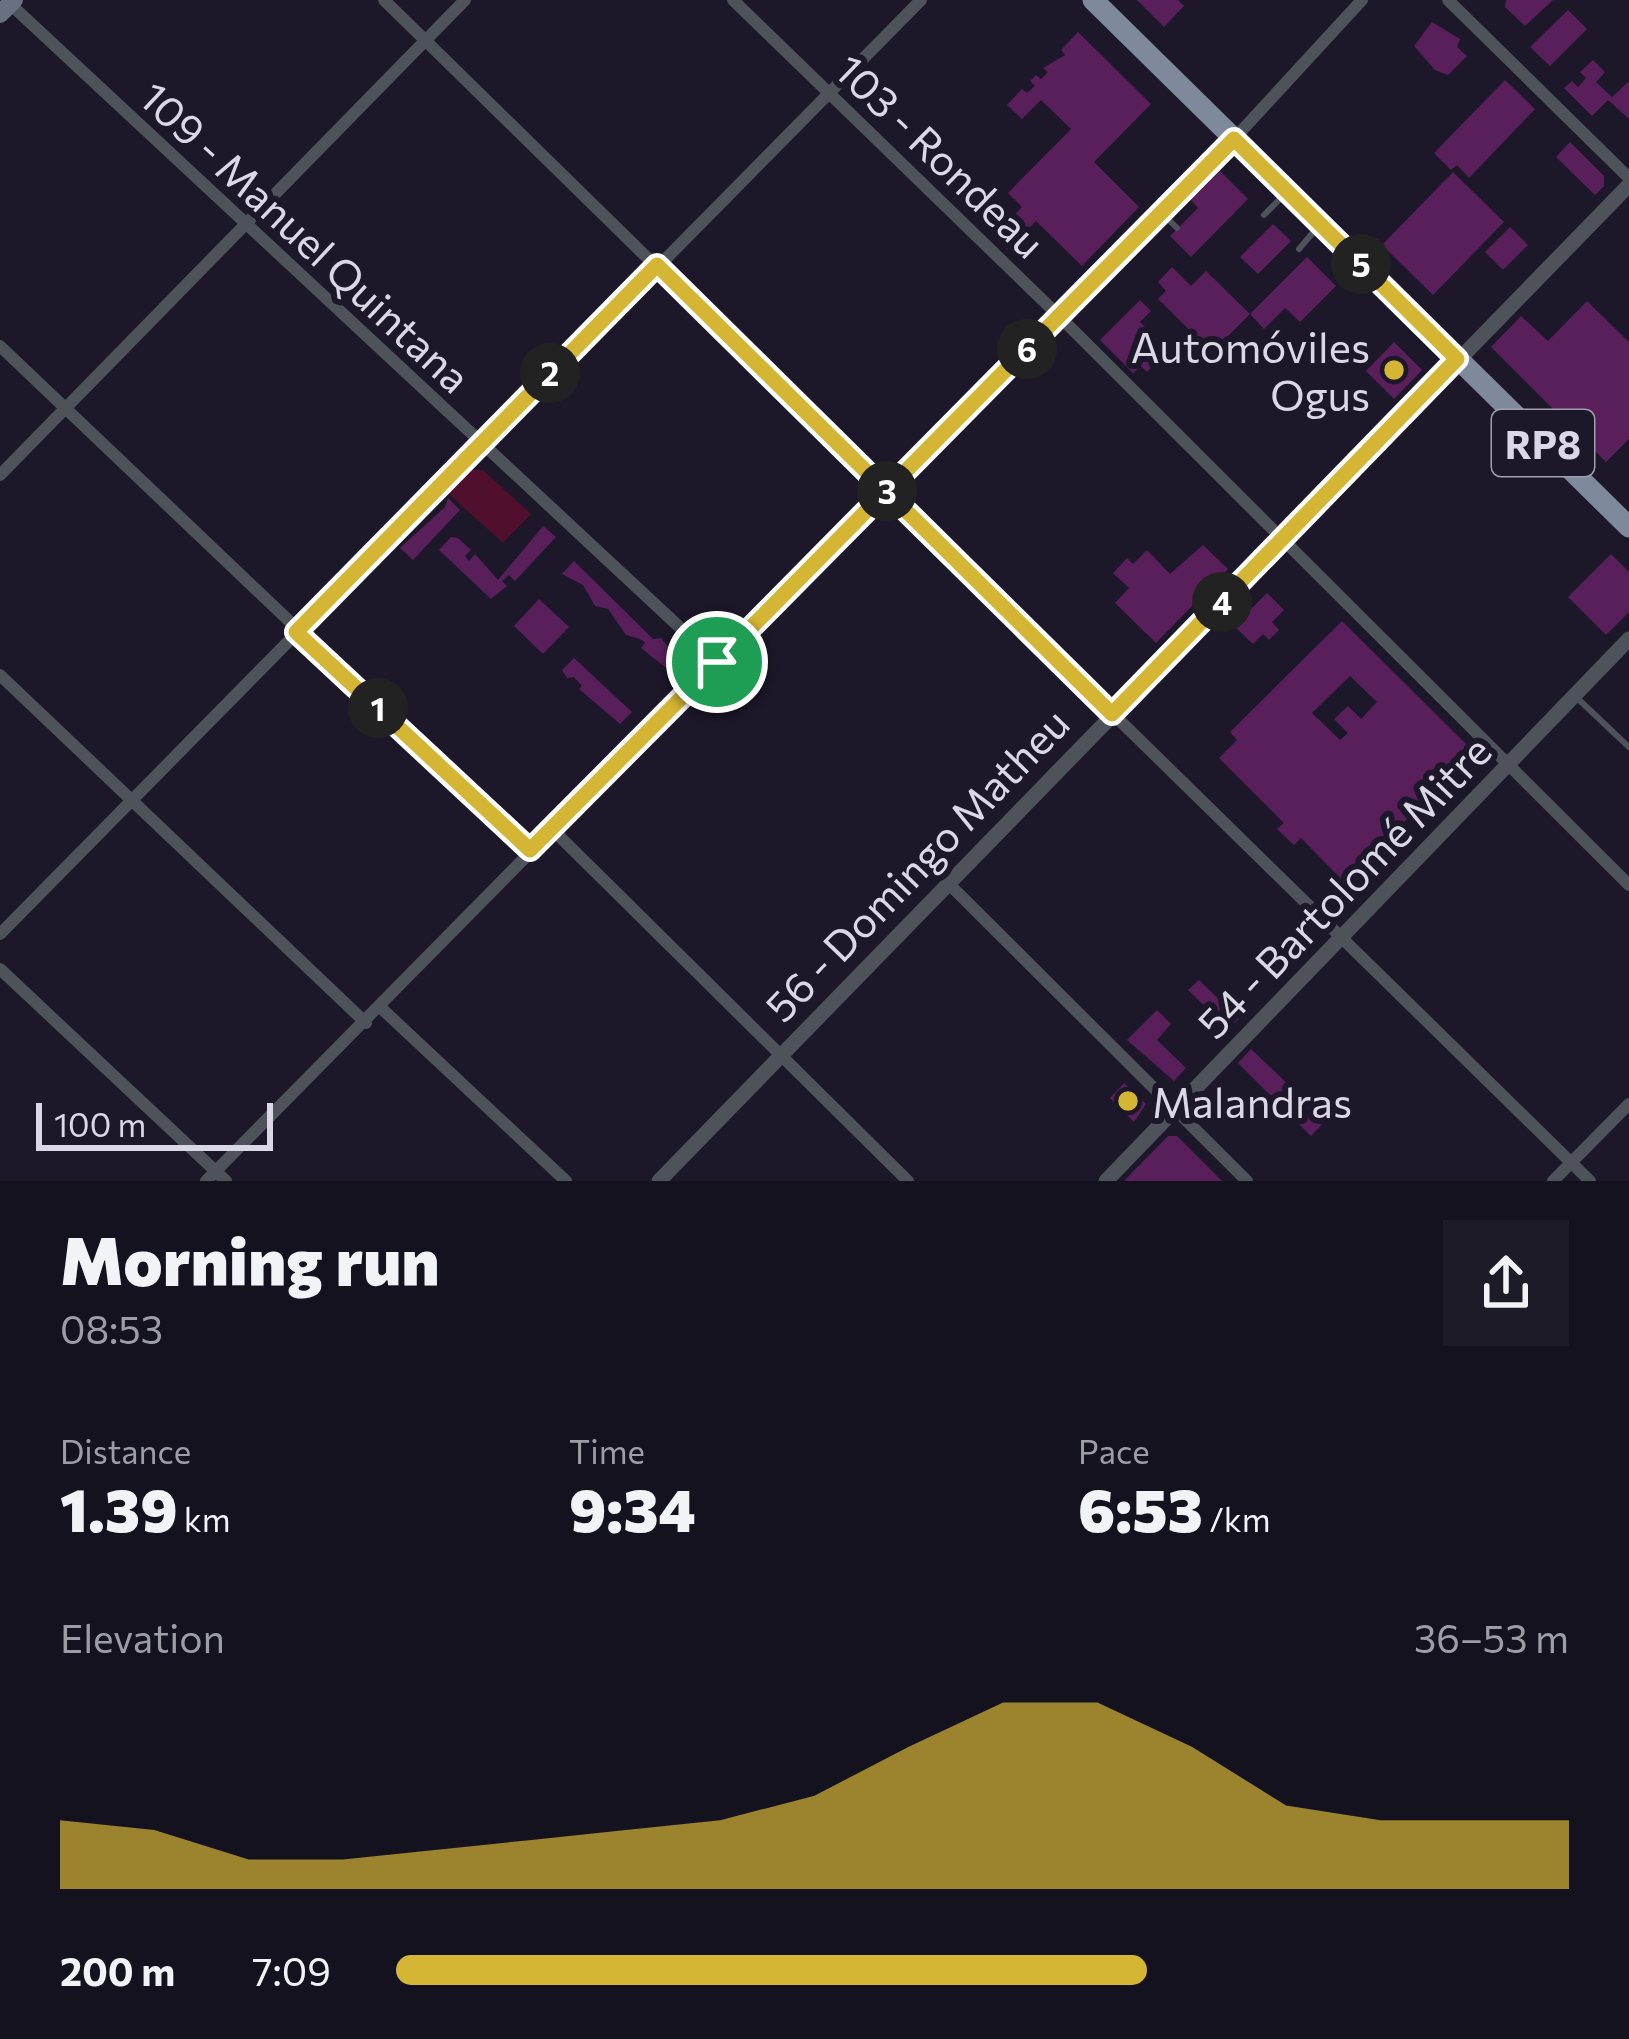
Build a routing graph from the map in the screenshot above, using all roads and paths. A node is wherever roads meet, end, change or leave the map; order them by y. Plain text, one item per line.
1 (384, 0) edge
2 (465, 0) edge
3 (733, 0) edge
4 (921, 0) edge
5 (1093, 0) edge
6 (1362, 0) edge
7 (1448, 0) edge
8 (8, 4) edge
9 (425, 41) junction
10 (830, 93) junction
11 (1234, 139) junction
12 (1629, 182) edge
13 (1288, 191) junction
14 (1162, 212) junction
15 (1264, 215) dead end
16 (1321, 224) junction
17 (247, 228) junction
18 (1178, 228) dead end
19 (1299, 249) dead end
20 (657, 265) junction
21 (1060, 316) junction
22 (0, 346) edge
23 (1457, 359) junction
24 (64, 409) junction
25 (480, 444) junction
26 (0, 475) edge
27 (886, 490) junction
28 (1629, 527) edge
29 (1284, 540) junction
30 (296, 632) junction
31 (1629, 639) edge
32 (717, 662) junction
33 (0, 675) edge
34 (1576, 697) junction
35 (1112, 714) junction
36 (1629, 747) edge
37 (1510, 765) junction
38 (132, 803) junction
39 (551, 829) junction
40 (530, 850) junction
41 (948, 883) junction
42 (1629, 885) edge
43 (0, 934) edge
44 (1341, 937) junction
45 (0, 969) edge
46 (380, 1007) junction
47 (366, 1023) junction
48 (781, 1054) junction
49 (1629, 1105) edge
50 (1175, 1112) junction
51 (1571, 1162) junction
52 (216, 1178) edge
53 (566, 1181) edge
54 (658, 1181) edge
55 (908, 1181) edge
56 (1106, 1181) edge
57 (1247, 1181) edge
58 (1553, 1181) edge
59 (1590, 1181) edge

1 - 9 street
2 - 9 street
3 - 10 street, 103 - Rondeau
4 - 10 street
5 - 11 main road, RP8
6 - 11 street
7 - 12 street
8 - 17 street, 109 - Manuel Quintana
9 - 17 street
9 - 20 street
10 - 20 street
10 - 21 street, 103 - Rondeau
11 - 13 main road, RP8
11 - 14 street
12 - 23 street, 56 - Domingo Matheu
13 - 15 lane
13 - 16 main road, RP8
14 - 18 lane
14 - 21 street
16 - 19 lane
16 - 23 main road, RP8
17 - 24 street
17 - 25 street, 109 - Manuel Quintana
20 - 25 street
20 - 27 street
21 - 27 street
21 - 29 street, 103 - Rondeau
22 - 24 street
23 - 28 main road, RP8
23 - 29 street, 56 - Domingo Matheu
24 - 26 street
24 - 30 street
25 - 30 street
25 - 32 street, 109 - Manuel Quintana
27 - 32 street
27 - 35 street
29 - 35 street, 56 - Domingo Matheu
29 - 37 street, 103 - Rondeau
30 - 38 street
30 - 40 street
31 - 34 street, 54 - Bartolomé Mitre
32 - 39 street
33 - 38 street
34 - 36 lane
34 - 37 street, 54 - Bartolomé Mitre
35 - 41 street, 56 - Domingo Matheu
35 - 44 street
37 - 42 street, 103 - Rondeau
37 - 44 street, 54 - Bartolomé Mitre
38 - 43 street
38 - 47 street
39 - 40 street
39 - 48 street
40 - 46 street
41 - 48 street, 56 - Domingo Matheu
41 - 50 street
44 - 50 street, 54 - Bartolomé Mitre
44 - 51 street
45 - 52 street
46 - 47 street
46 - 53 street
47 - 52 street
48 - 54 street, 56 - Domingo Matheu
48 - 55 street
49 - 51 street
50 - 56 street, 54 - Bartolomé Mitre
50 - 57 street
51 - 58 street
51 - 59 street

